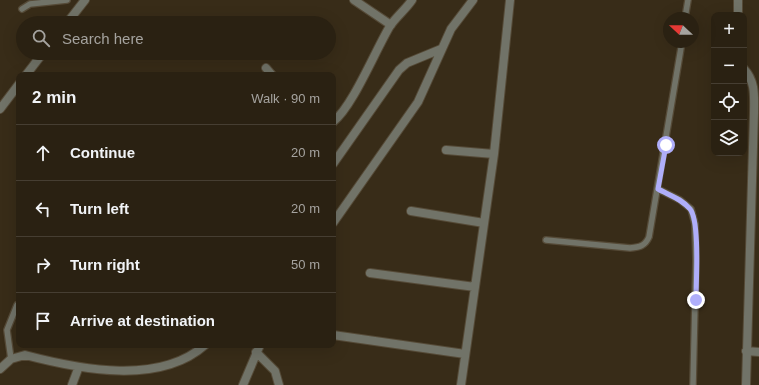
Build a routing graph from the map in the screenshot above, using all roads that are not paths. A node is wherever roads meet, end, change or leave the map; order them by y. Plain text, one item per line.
1 (66, 0) edge
2 (85, 0) edge
3 (354, 0) edge
4 (412, 0) edge
5 (473, 0) edge
6 (510, 0) edge
7 (688, 0) edge
8 (738, 0) edge
9 (22, 9) dead end
10 (686, 12) edge
11 (738, 12) edge
12 (72, 16) edge
13 (391, 25) junction
14 (681, 48) edge
15 (441, 49) junction
16 (38, 60) edge
17 (266, 68) dead end
18 (28, 72) edge
19 (269, 72) edge
20 (747, 72) edge
21 (16, 88) edge
22 (0, 109) edge
23 (336, 120) edge
24 (446, 150) dead end
25 (494, 154) junction
26 (336, 160) edge
27 (658, 189) junction
28 (411, 211) dead end
29 (336, 219) edge
30 (484, 222) junction
31 (546, 240) dead end
32 (370, 273) dead end
33 (476, 288) junction
34 (16, 308) edge
35 (336, 335) edge
36 (203, 348) edge
37 (258, 348) edge
38 (746, 351) junction
39 (759, 352) edge
40 (466, 354) junction
41 (11, 359) junction
42 (0, 369) edge
43 (78, 369) junction
44 (72, 385) edge
45 (243, 385) edge
46 (280, 385) edge
47 (461, 385) edge
48 (693, 385) edge
49 (746, 385) edge

1 - 9 lane
2 - 12 street
3 - 13 street
4 - 13 street
5 - 15 street
6 - 25 street
7 - 10 lane
8 - 11 street
13 - 23 street
14 - 27 lane
15 - 26 street
15 - 29 street
16 - 18 street
17 - 19 street
20 - 38 street
21 - 22 street
24 - 25 street
25 - 30 street
27 - 31 lane
27 - 48 lane
28 - 30 street
30 - 33 street
32 - 33 street
33 - 40 street
34 - 41 lane
35 - 40 street
36 - 43 street
37 - 45 street
37 - 46 street
38 - 39 street
38 - 49 street
40 - 47 street
41 - 42 street
41 - 43 street
43 - 44 street

